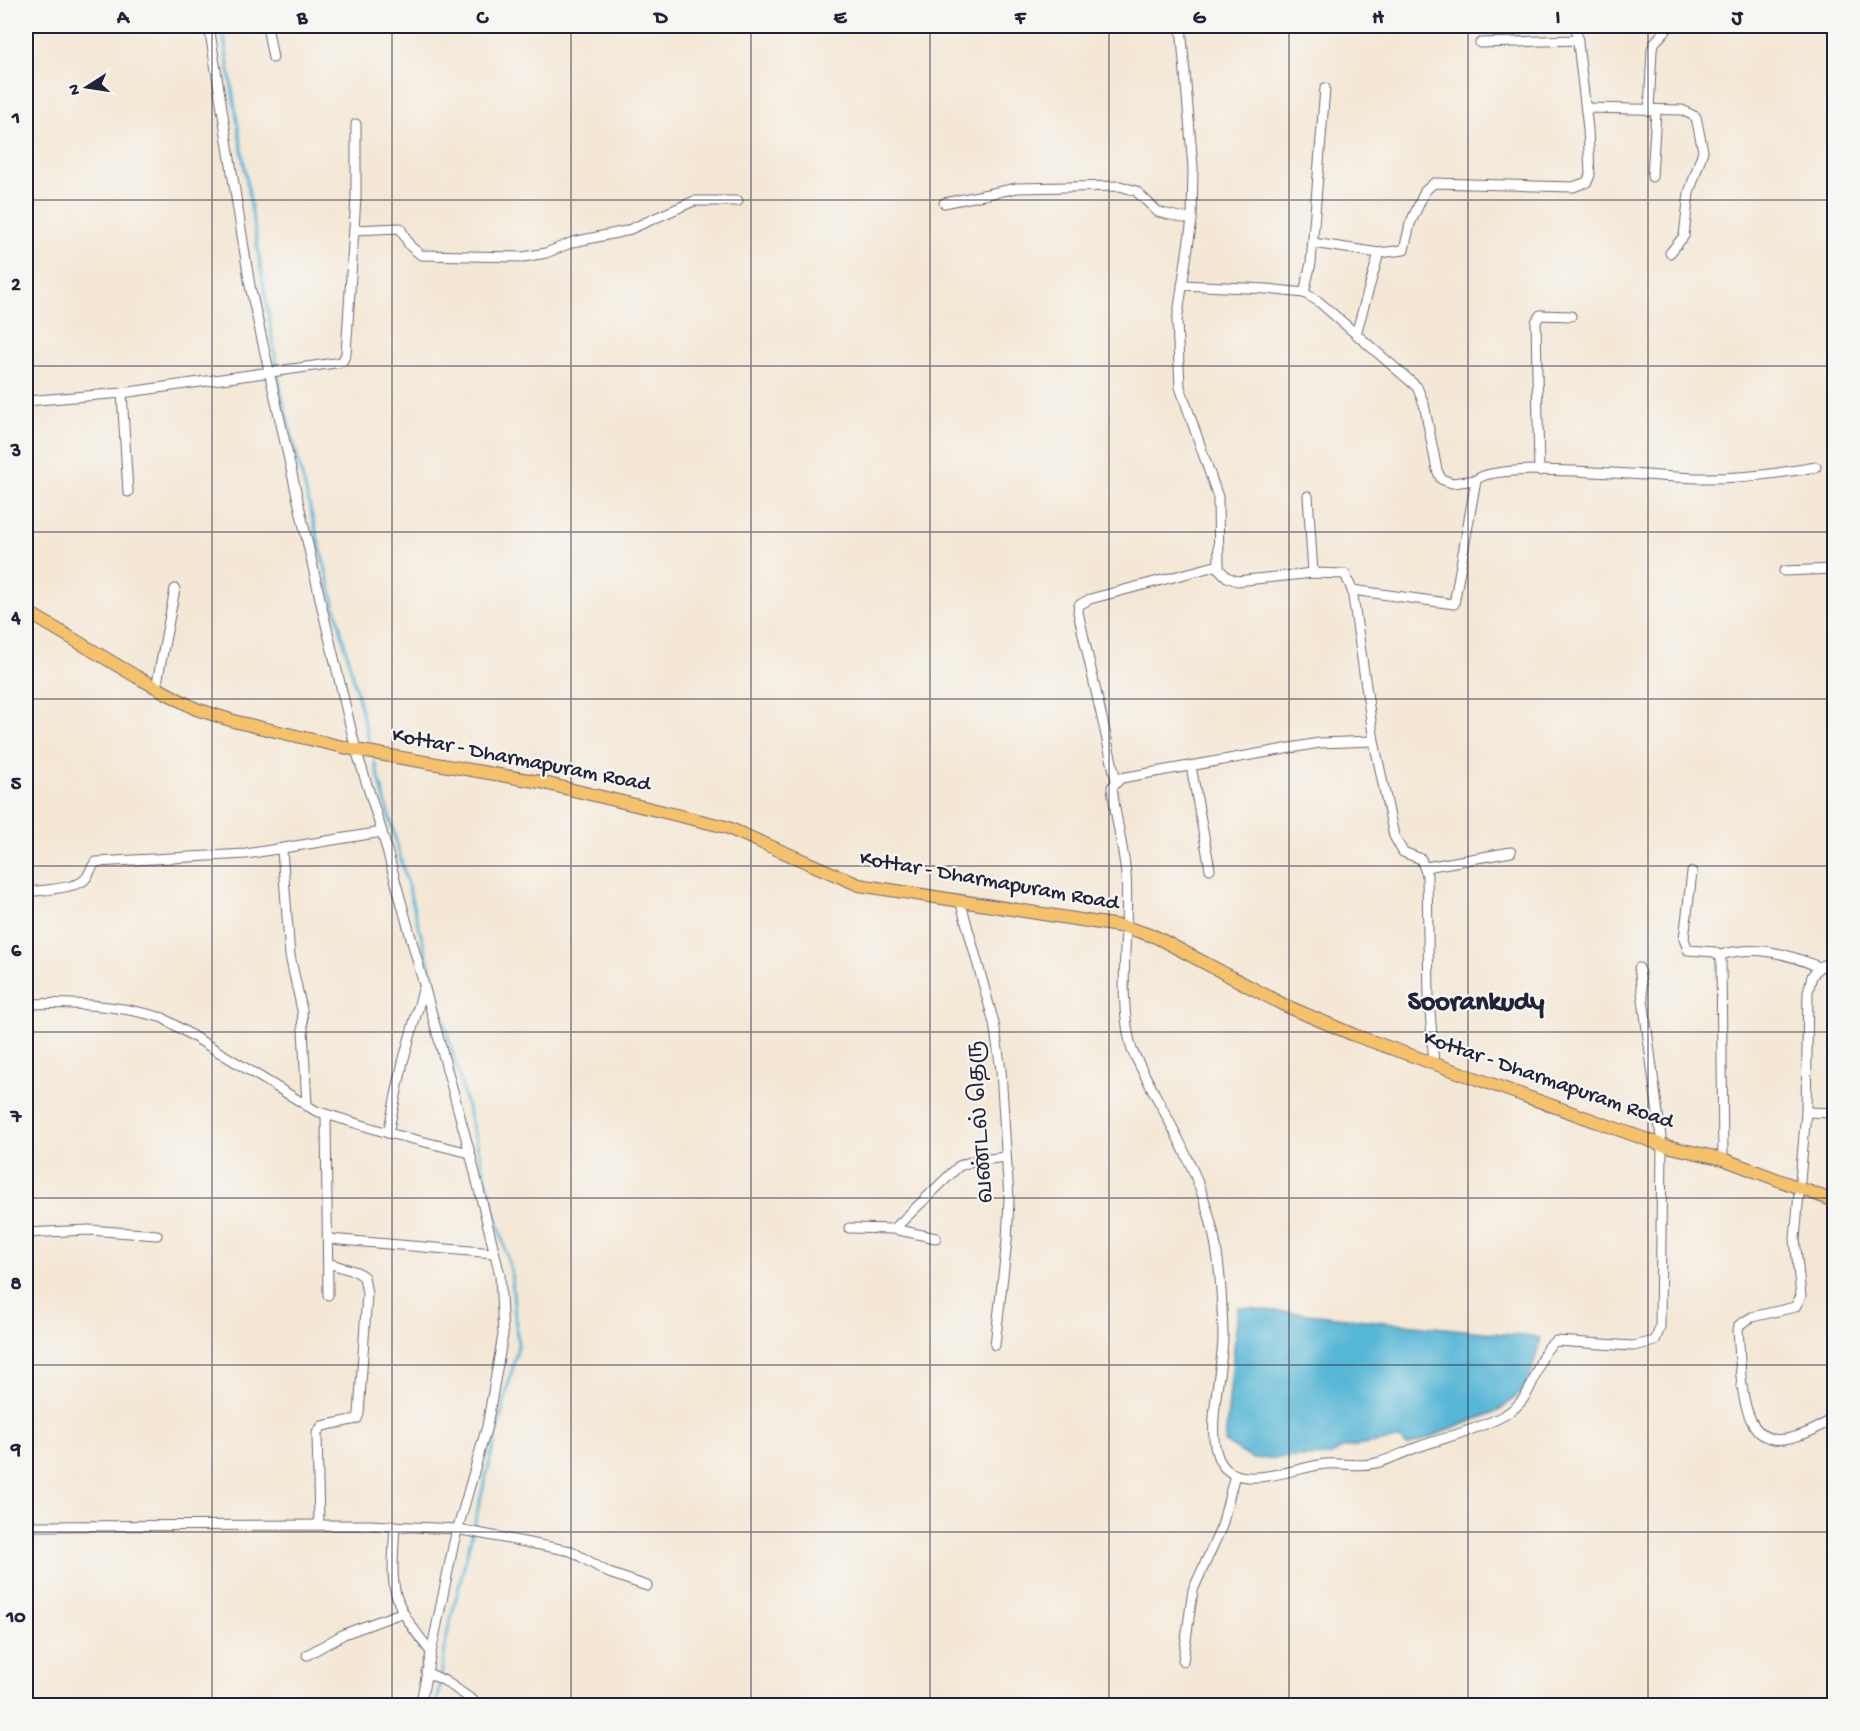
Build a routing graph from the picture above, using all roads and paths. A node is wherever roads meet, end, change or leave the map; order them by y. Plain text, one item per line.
1 (209, 26) edge
2 (267, 26) edge
3 (1180, 26) edge
4 (1576, 26) edge
5 (1670, 26) edge
6 (1578, 40) junction
7 (1480, 43) dead end
8 (273, 58) dead end
9 (1325, 88) dead end
10 (1586, 108) junction
11 (1652, 111) junction
12 (356, 124) dead end
13 (1652, 177) dead end
14 (738, 201) dead end
15 (944, 203) dead end
16 (1192, 220) junction
17 (354, 230) junction
18 (1313, 243) junction
19 (1379, 253) junction
20 (1670, 253) dead end
21 (1182, 285) junction
22 (1304, 293) junction
23 (1571, 316) dead end
24 (1356, 334) junction
25 (273, 370) junction
26 (122, 393) junction
27 (26, 401) edge
28 (1816, 467) dead end
29 (1539, 471) junction
30 (1476, 480) junction
31 (128, 492) dead end
32 (1308, 496) dead end
33 (1219, 565) junction
34 (1834, 569) edge
35 (1784, 571) dead end
36 (1312, 573) junction
37 (174, 588) dead end
38 (1352, 590) junction
39 (26, 611) edge
40 (156, 688) junction
41 (1374, 741) junction
42 (356, 750) junction
43 (1191, 766) junction
44 (1116, 780) junction
45 (382, 832) junction
46 (282, 849) junction
47 (1511, 852) dead end
48 (1426, 867) junction
49 (1210, 869) dead end
50 (1692, 872) dead end
51 (26, 892) edge
52 (960, 900) junction
53 (1125, 927) junction
54 (1720, 955) junction
55 (1834, 961) edge
56 (1819, 966) junction
57 (1639, 968) dead end
58 (424, 988) junction
59 (26, 1004) edge
60 (1434, 1064) junction
61 (307, 1106) junction
62 (1806, 1112) junction
63 (1834, 1113) edge
64 (326, 1115) junction
65 (388, 1133) junction
66 (1662, 1145) junction
67 (470, 1153) junction
68 (1006, 1157) junction
69 (1723, 1160) junction
70 (1800, 1189) junction
71 (1834, 1201) edge
72 (849, 1228) dead end
73 (894, 1229) junction
74 (26, 1233) edge
75 (157, 1234) dead end
76 (936, 1238) dead end
77 (328, 1239) junction
78 (494, 1253) junction
79 (328, 1263) junction
80 (328, 1295) dead end
81 (995, 1345) dead end
82 (1834, 1415) edge
83 (1234, 1474) junction
84 (319, 1525) junction
85 (26, 1526) edge
86 (395, 1526) junction
87 (465, 1531) junction
88 (647, 1586) dead end
89 (401, 1613) junction
90 (431, 1652) junction
91 (307, 1655) dead end
92 (1183, 1661) dead end
93 (429, 1673) junction
94 (420, 1706) edge
95 (481, 1706) edge

1 - 25 street
2 - 8 street
3 - 16 street
4 - 6 street
5 - 11 street
6 - 7 street
6 - 10 street
9 - 18 street
10 - 11 street
10 - 19 street
11 - 13 street
11 - 20 street
12 - 17 street
14 - 17 street
15 - 16 street
16 - 21 street
17 - 25 street
18 - 19 street
18 - 22 street
19 - 24 street
21 - 22 street
21 - 33 street
22 - 24 street
23 - 29 street
24 - 30 street
25 - 26 street
25 - 42 street
26 - 27 street
26 - 31 street
28 - 29 street
29 - 30 street
30 - 38 street
32 - 36 street
33 - 36 street
33 - 44 street
34 - 35 street
36 - 38 street
37 - 40 street
38 - 41 street
39 - 40 main road, Kottar - Dharmapuram Road
40 - 42 main road, Kottar - Dharmapuram Road
41 - 43 street
41 - 48 street
42 - 45 street
42 - 52 main road, Kottar - Dharmapuram Road
43 - 44 street
43 - 49 street
44 - 53 street
45 - 46 street
45 - 58 street
46 - 51 street
46 - 61 street
47 - 48 street
48 - 60 street
50 - 54 street
52 - 53 main road, Kottar - Dharmapuram Road
52 - 68 street, வண்டல் தெரு
53 - 60 main road, Kottar - Dharmapuram Road
53 - 83 street
54 - 56 street
54 - 69 street
55 - 56 street
56 - 62 street
57 - 66 street
58 - 65 street
58 - 67 street
59 - 61 street
60 - 66 main road, Kottar - Dharmapuram Road
61 - 64 street
62 - 63 street
62 - 70 street
64 - 65 street
64 - 77 street
65 - 67 street
66 - 69 main road, Kottar - Dharmapuram Road
66 - 83 street
67 - 78 street
68 - 73 street
68 - 81 street, வண்டல் தெரு
69 - 70 main road, Kottar - Dharmapuram Road
70 - 71 main road, Kottar - Dharmapuram Road
70 - 82 street
72 - 73 street
73 - 76 street
74 - 75 street
77 - 78 street
77 - 79 street
78 - 87 street
79 - 80 street
79 - 84 street
83 - 92 street
84 - 85 street
84 - 86 street
86 - 87 street
86 - 89 street
87 - 88 street
87 - 90 street
89 - 90 street
89 - 91 street
90 - 93 street
93 - 94 street
93 - 95 street

